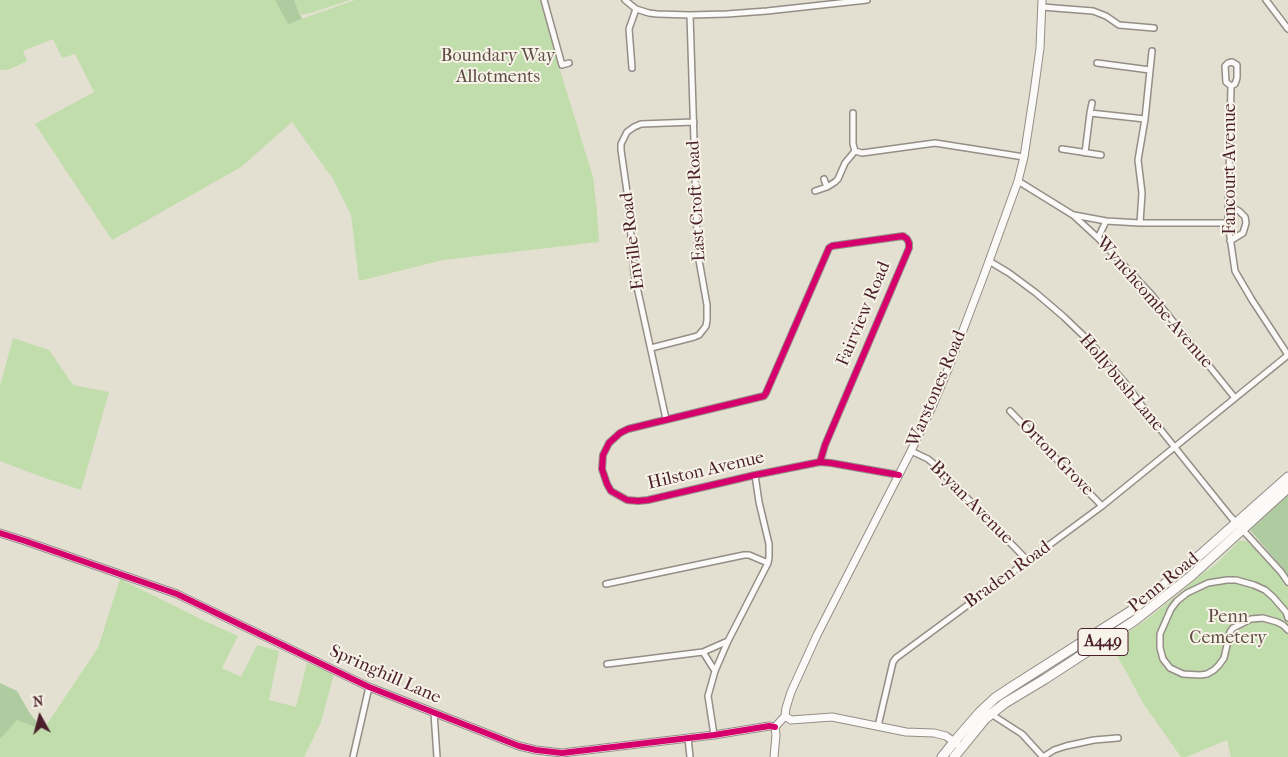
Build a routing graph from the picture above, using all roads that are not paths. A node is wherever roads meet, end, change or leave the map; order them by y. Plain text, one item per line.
1 (544, 0) edge
2 (625, 0) edge
3 (867, 0) edge
4 (1266, 0) edge
5 (1042, 4) edge
6 (636, 9) junction
7 (690, 15) junction
8 (1154, 28) dead end
9 (1288, 29) edge
10 (1152, 51) dead end
11 (569, 63) dead end
12 (1097, 63) dead end
13 (632, 68) dead end
14 (1150, 70) junction
15 (1231, 86) dead end
16 (1092, 103) dead end
17 (853, 113) dead end
18 (1090, 114) junction
19 (1145, 119) junction
20 (694, 122) junction
21 (1062, 150) dead end
22 (855, 151) junction
23 (1085, 153) junction
24 (1101, 155) dead end
25 (1024, 158) junction
26 (824, 179) dead end
27 (1018, 181) junction
28 (827, 187) junction
29 (815, 191) dead end
30 (1229, 206) junction
31 (1073, 215) junction
32 (1106, 221) junction
33 (1140, 223) junction
34 (1228, 223) junction
35 (1098, 238) junction
36 (1230, 241) junction
37 (989, 261) junction
38 (651, 348) junction
39 (1288, 355) edge
40 (760, 397) joint
41 (1235, 398) junction
42 (1010, 411) dead end
43 (666, 419) junction
44 (1174, 447) junction
45 (911, 451) junction
46 (820, 462) junction
47 (755, 474) junction
48 (899, 475) junction
49 (1288, 477) edge
50 (1288, 488) edge
51 (1102, 506) junction
52 (1238, 526) junction
53 (0, 534) edge
54 (1027, 560) junction
55 (768, 563) junction
56 (1288, 582) edge
57 (606, 584) dead end
58 (1288, 618) edge
59 (1288, 630) edge
60 (728, 641) junction
61 (703, 652) junction
62 (607, 664) dead end
63 (715, 671) junction
64 (369, 687) junction
65 (434, 712) junction
66 (991, 714) junction
67 (785, 716) junction
68 (878, 726) junction
69 (775, 727) junction
70 (714, 735) junction
71 (688, 738) junction
72 (1118, 738) dead end
73 (954, 742) junction
74 (962, 748) junction
75 (584, 754) edge
76 (553, 755) edge
77 (353, 757) edge
78 (437, 757) edge
79 (690, 757) edge
80 (774, 757) edge
81 (942, 757) edge
82 (954, 757) edge
83 (1043, 757) edge

1 - 11 street
2 - 6 street
3 - 7 street
4 - 9 street
5 - 8 street
5 - 25 street, Warstones Road
6 - 7 street
6 - 13 street
7 - 20 street, East Croft Road
10 - 14 street
12 - 14 street
14 - 19 street
15 - 30 street, Fancourt Avenue
16 - 18 street
17 - 22 street
18 - 19 street
18 - 23 street
19 - 33 street
20 - 38 street, East Croft Road
20 - 38 street, Enville Road
21 - 23 street
22 - 25 street
22 - 28 street
23 - 24 street
25 - 27 street, Warstones Road
26 - 28 street
27 - 31 street, Wynchcombe Avenue
27 - 37 street, Warstones Road
28 - 29 street
30 - 34 street, Fancourt Avenue
30 - 36 street
31 - 32 street
31 - 35 street, Wynchcombe Avenue
32 - 33 street
32 - 35 street
33 - 34 street
34 - 36 street, Fancourt Avenue
35 - 41 street, Wynchcombe Avenue
36 - 39 street, Fancourt Avenue
37 - 44 street, Hollybush Lane
37 - 45 street, Warstones Road
38 - 43 street, Enville Road
39 - 41 street, Braden Road
40 - 43 street, Hilston Avenue
40 - 46 street, Fairview Road
41 - 44 street, Braden Road
42 - 51 street, Orton Grove
43 - 47 street, Hilston Avenue
44 - 51 street, Braden Road
44 - 52 street, Hollybush Lane
45 - 48 street, Warstones Road
45 - 54 street, Bryan Avenue
46 - 47 street, Hilston Avenue
46 - 48 street, Hilston Avenue
47 - 55 street
48 - 67 street, Warstones Road
49 - 52 highway, Penn Road / A449
50 - 52 highway, Penn Road / A449
51 - 54 street, Braden Road
52 - 56 street, Hollybush Lane
52 - 66 highway, Penn Road / A449
52 - 73 highway, Penn Road / A449
53 - 64 street, Springhill Lane
54 - 68 street, Braden Road
55 - 57 street
55 - 60 street
58 - 59 street
60 - 61 street
60 - 63 street
61 - 62 street
61 - 63 street
63 - 70 street
64 - 65 street, Springhill Lane
64 - 77 street
65 - 76 street, Springhill Lane
65 - 78 street
66 - 74 highway, Penn Road / A449
66 - 83 street
67 - 68 street
67 - 69 street, Warstones Road
68 - 73 street
69 - 70 street, Springhill Lane
69 - 80 street
70 - 71 street, Springhill Lane
71 - 75 street, Springhill Lane
71 - 79 street
72 - 83 street
73 - 74 street
73 - 81 highway, Penn Road / A449
74 - 82 highway, Penn Road / A449
75 - 76 street, Springhill Lane

